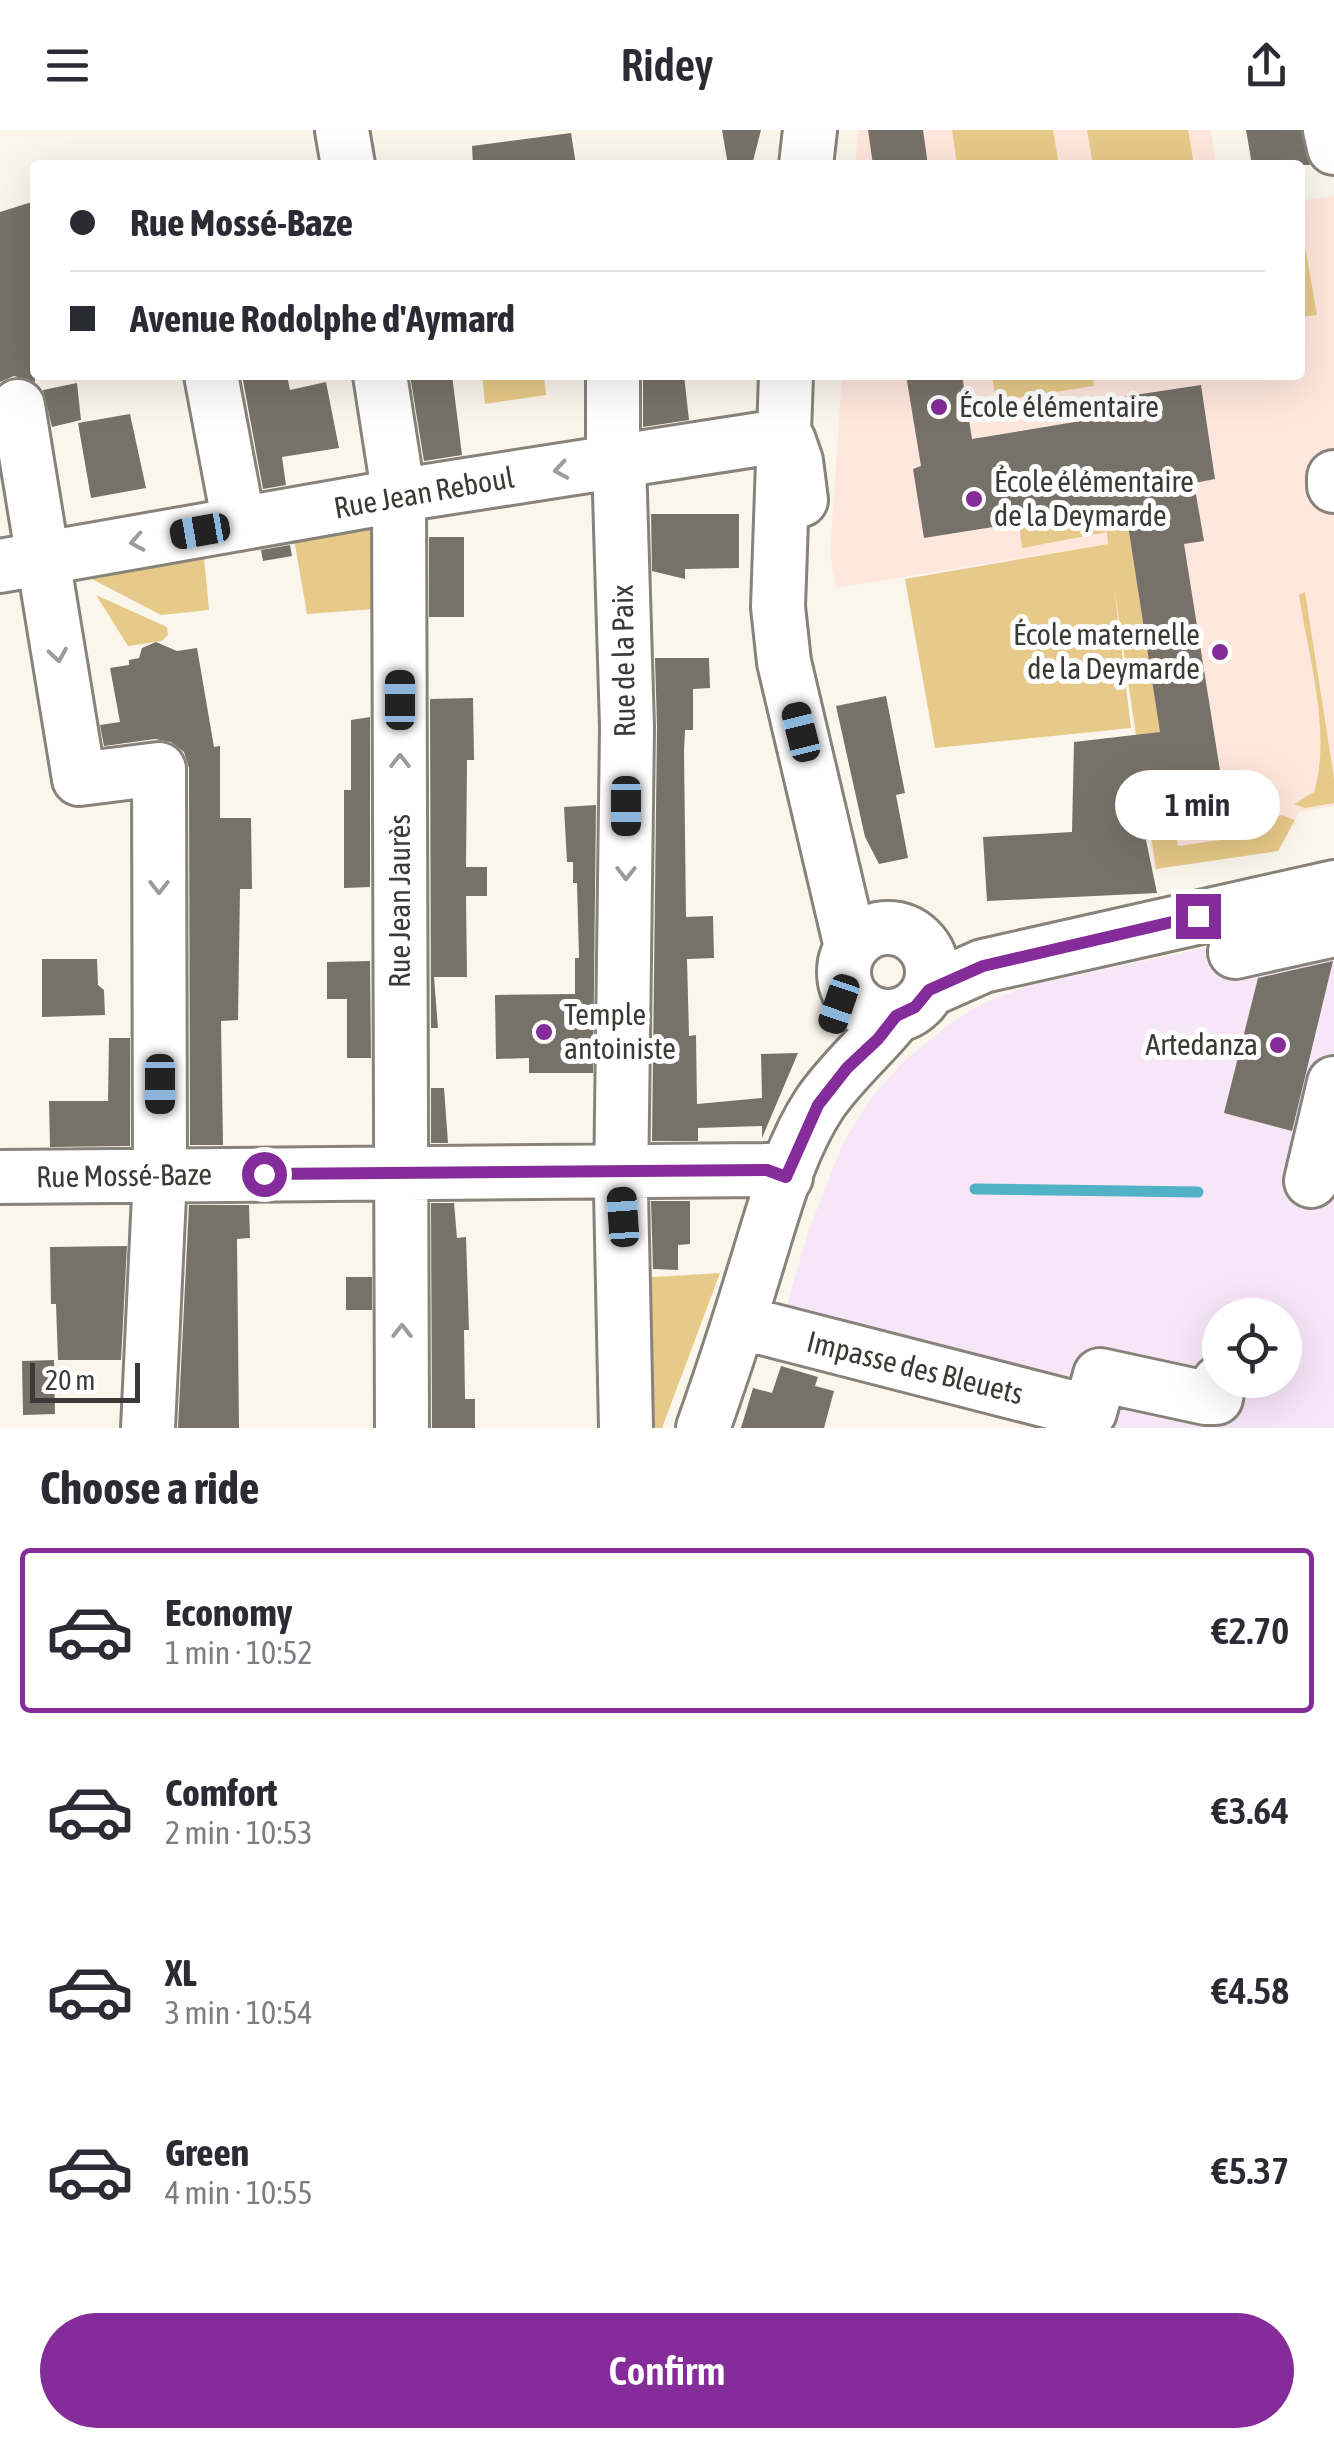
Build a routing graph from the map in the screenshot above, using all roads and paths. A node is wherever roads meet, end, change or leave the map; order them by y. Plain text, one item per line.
1 (342, 130) edge
2 (810, 130) edge
3 (1330, 130) edge
4 (1334, 148) edge
5 (347, 160) edge
6 (807, 160) edge
7 (212, 380) edge
8 (381, 380) edge
9 (613, 380) edge
10 (786, 380) edge
11 (811, 380) edge
12 (18, 406) dead end
13 (782, 438) junction
14 (619, 460) junction
15 (1334, 477) edge
16 (1334, 486) edge
17 (399, 497) junction
18 (801, 500) junction
19 (239, 524) junction
20 (780, 560) junction
21 (21, 562) edge
22 (1334, 887) edge
23 (1334, 930) edge
24 (1235, 952) dead end
25 (889, 969) junction
26 (1334, 1083) edge
27 (624, 1170) junction
28 (401, 1173) junction
29 (160, 1175) junction
30 (0, 1177) edge
31 (786, 1177) junction
32 (1312, 1181) dead end
33 (739, 1322) junction
34 (1202, 1397) edge
35 (148, 1428) edge
36 (402, 1428) edge
37 (626, 1428) edge
38 (703, 1428) edge

1 - 5 street
2 - 6 street
3 - 4 street
7 - 19 street
8 - 17 street, Rue Jean Jaurès
9 - 14 street, Rue de la Paix
10 - 13 street
11 - 18 street
12 - 21 street
13 - 14 street, Rue Jean Reboul
13 - 18 street
13 - 20 street
14 -> 17 street, Rue Jean Reboul
14 -> 27 street, Rue de la Paix
15 - 16 street
17 - 19 street, Rue Jean Reboul
28 -> 17 street, Rue Jean Jaurès
18 - 20 street
19 -> 21 street, Rue Jean Reboul
20 - 25 street
21 -> 29 street
22 - 25 street
23 - 24 street
25 - 31 street
26 - 32 street
27 - 28 street, Rue Mossé-Baze
27 - 31 street, Rue Mossé-Baze
27 - 37 street, Rue de la Paix
28 - 29 street, Rue Mossé-Baze
36 -> 28 street, Rue Jean Jaurès
29 - 30 street, Rue Mossé-Baze
29 - 35 street
31 - 33 street
33 - 34 street, Impasse des Bleuets
33 - 38 street

